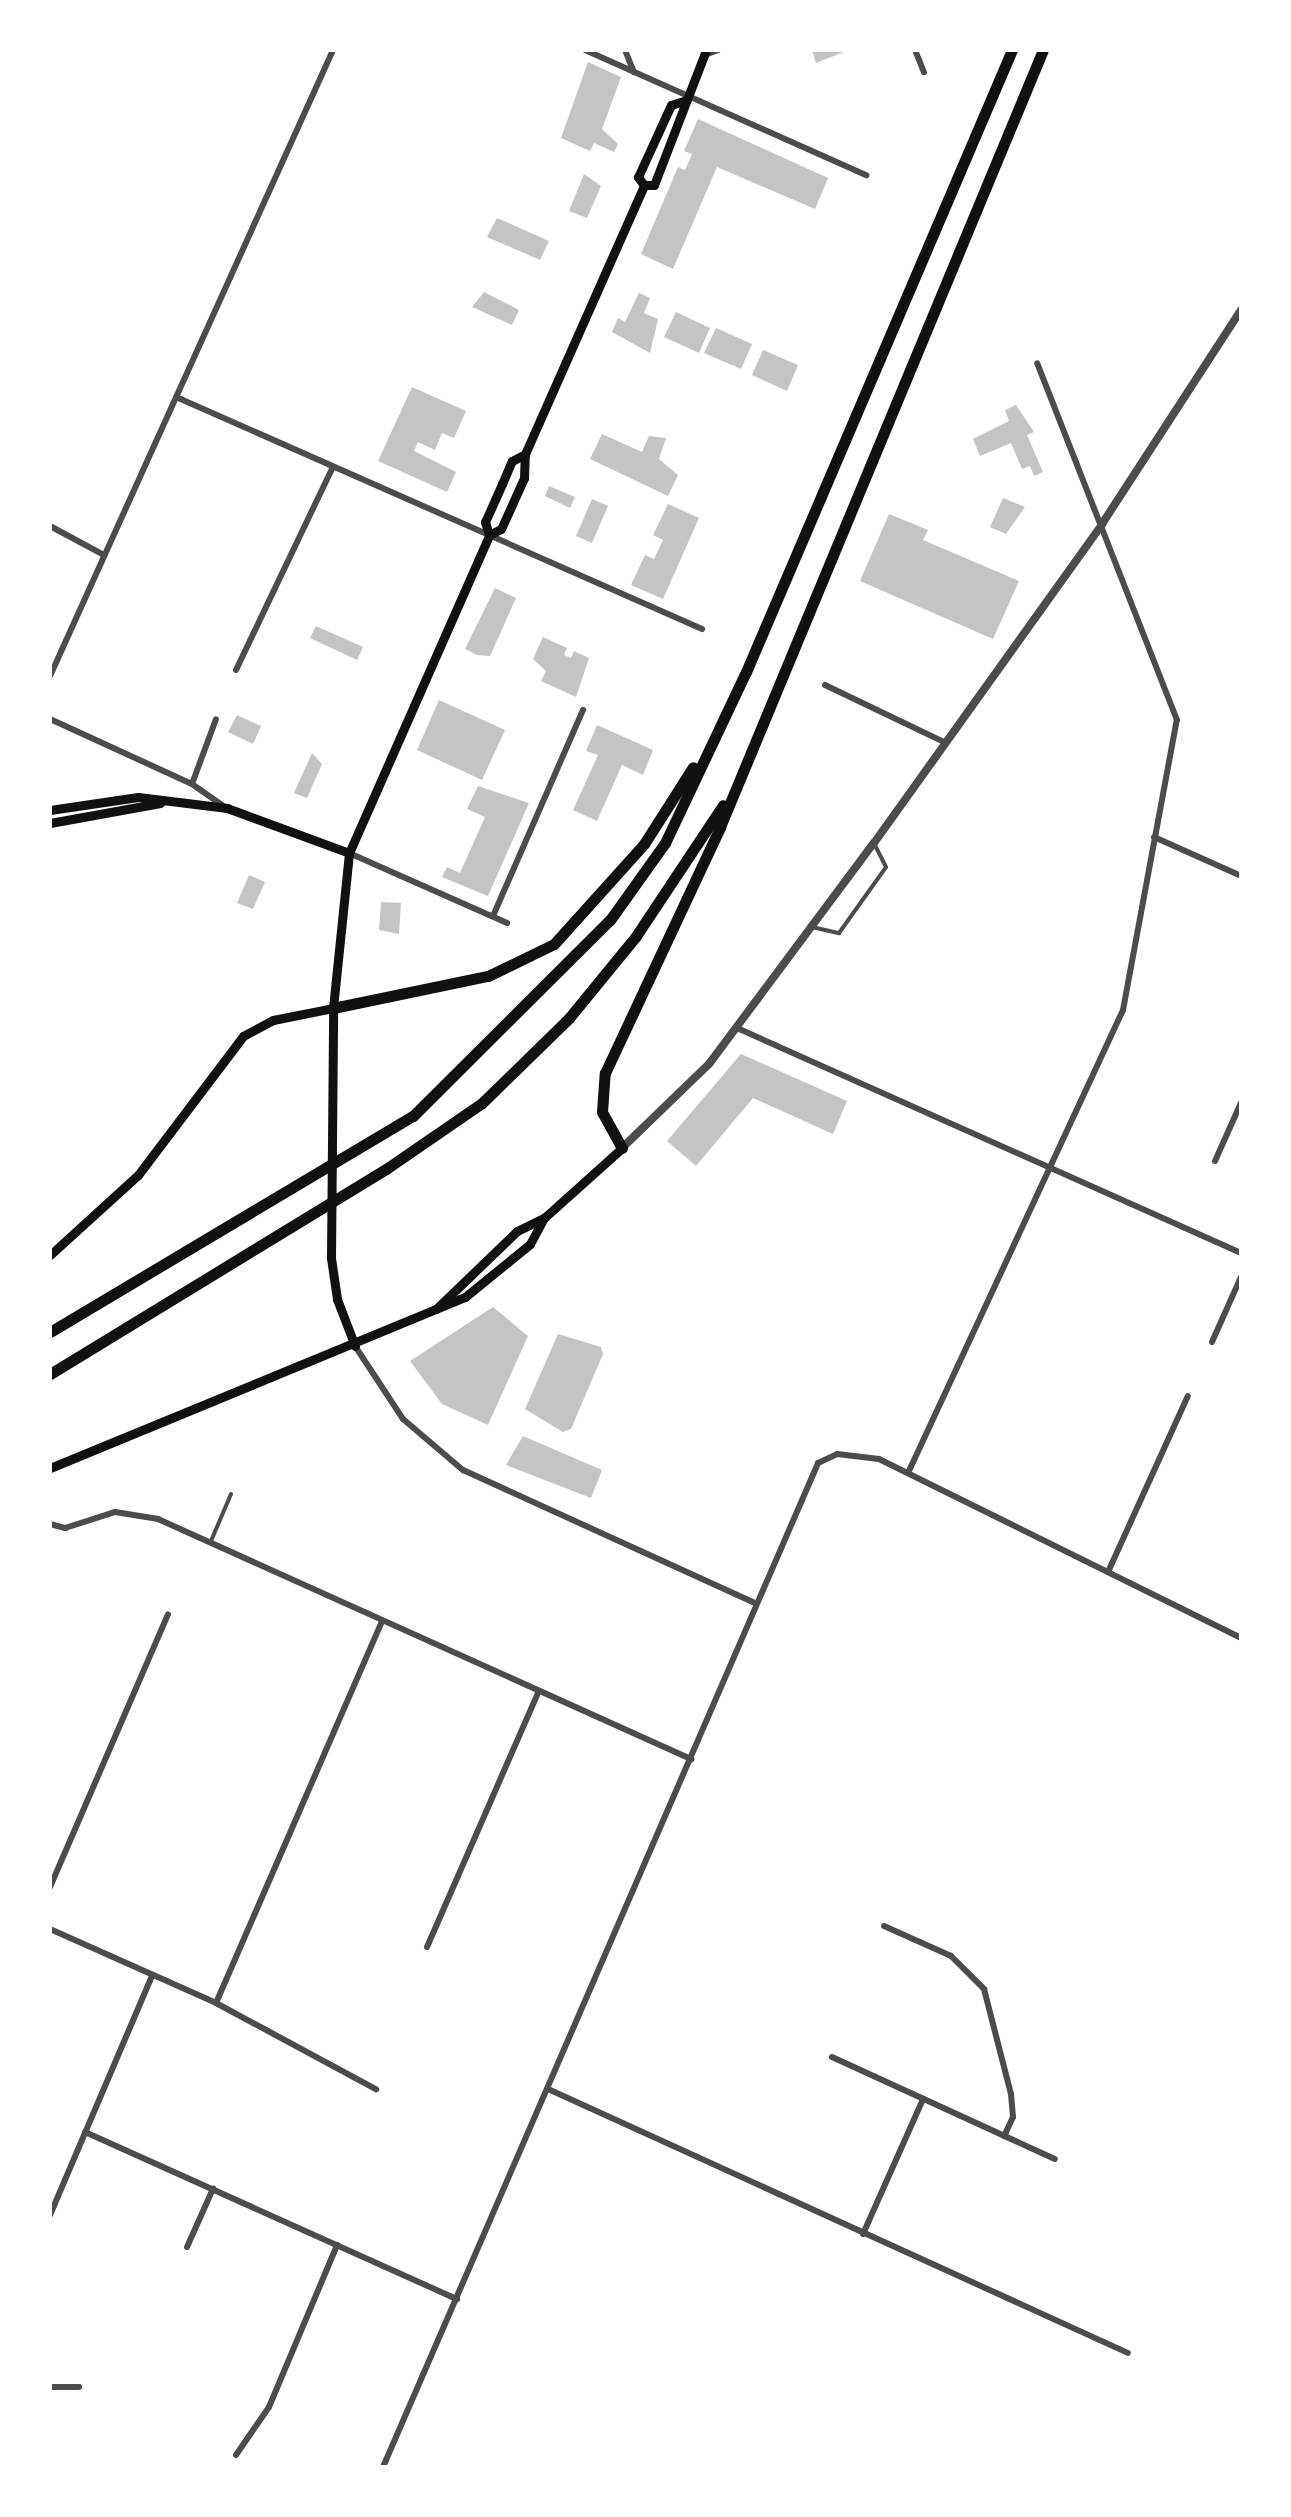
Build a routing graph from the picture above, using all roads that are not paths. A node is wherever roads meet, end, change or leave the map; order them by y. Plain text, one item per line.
1 (333, 50) edge
2 (584, 50) edge
3 (626, 50) edge
4 (718, 50) edge
5 (915, 50) edge
6 (1012, 50) edge
7 (1044, 50) edge
8 (705, 53) edge
9 (634, 72) junction
10 (924, 72) dead end
11 (685, 98) junction
12 (866, 175) dead end
13 (644, 186) junction
14 (1241, 310) edge
15 (1037, 363) dead end
16 (176, 398) junction
17 (525, 454) junction
18 (333, 466) junction
19 (1102, 524) junction
20 (50, 526) edge
21 (489, 535) junction
22 (104, 554) junction
23 (702, 629) dead end
24 (236, 670) dead end
25 (746, 672) junction
26 (50, 676) edge
27 (825, 685) dead end
28 (584, 710) dead end
29 (216, 718) dead end
30 (50, 719) edge
31 (752, 743) junction
32 (947, 743) junction
33 (192, 784) junction
34 (160, 803) junction
35 (227, 808) junction
36 (50, 810) edge
37 (50, 823) edge
38 (1154, 836) junction
39 (874, 843) junction
40 (349, 853) junction
41 (1241, 876) edge
42 (493, 916) junction
43 (507, 922) dead end
44 (812, 927) junction
45 (333, 1008) junction
46 (737, 1028) junction
47 (1241, 1103) edge
48 (622, 1148) junction
49 (1215, 1161) dead end
50 (1050, 1168) junction
51 (544, 1218) junction
52 (1241, 1254) edge
53 (50, 1256) edge
54 (1241, 1277) edge
55 (432, 1313) junction
56 (50, 1332) edge
57 (1212, 1342) dead end
58 (355, 1346) junction
59 (50, 1374) edge
60 (1188, 1396) dead end
61 (50, 1468) edge
62 (908, 1473) junction
63 (231, 1494) dead end
64 (50, 1524) edge
65 (211, 1541) junction
66 (1108, 1572) junction
67 (754, 1602) junction
68 (168, 1614) dead end
69 (382, 1621) junction
70 (1241, 1638) edge
71 (539, 1691) junction
72 (691, 1758) junction
73 (50, 1887) edge
74 (884, 1926) dead end
75 (50, 1929) edge
76 (427, 1947) dead end
77 (152, 1976) junction
78 (216, 2004) junction
79 (832, 2058) dead end
80 (376, 2089) dead end
81 (548, 2089) junction
82 (923, 2099) junction
83 (85, 2132) junction
84 (1004, 2136) junction
85 (1055, 2160) dead end
86 (213, 2189) junction
87 (50, 2214) edge
88 (863, 2234) junction
89 (336, 2245) junction
90 (187, 2247) dead end
91 (457, 2299) junction
92 (1128, 2353) dead end
93 (50, 2387) edge
94 (80, 2387) dead end
95 (236, 2455) dead end
96 (383, 2467) edge

1 - 16 street
2 - 9 street
3 - 9 street
4 - 8 street
5 - 10 street
6 - 25 highway
7 - 31 highway
8 - 11 main road
9 - 11 street
11 - 12 street
11 - 13 main road
11 - 13 main road
13 - 17 main road
14 - 19 street
15 - 19 street
16 - 18 street
16 - 22 street
17 - 21 main road
17 - 21 main road
18 - 21 street
18 - 24 street
19 - 32 street
19 - 38 street
20 - 22 street
21 - 23 street
21 - 40 main road
22 - 26 street
25 - 45 highway
25 - 56 highway
27 - 32 street
28 - 42 street
29 - 33 street
30 - 33 street
31 - 48 highway
31 - 59 highway
32 - 39 street
33 - 35 street
34 - 35 main road
34 - 36 main road
34 - 37 main road
35 - 40 main road
38 - 41 street
38 - 50 street
39 - 44 street
39 - 44 lane
40 - 42 street
40 - 45 main road
42 - 43 street
44 - 46 street
45 - 53 main road
45 - 58 main road
46 - 48 street
46 - 50 street
47 - 49 street
48 - 51 main road
50 - 52 street
50 - 62 street
51 - 55 main road
51 - 55 main road
54 - 57 street
55 - 58 main road
58 - 61 main road
58 - 67 street
60 - 66 street
62 - 66 street
62 - 67 street
63 - 65 lane
64 - 65 street
65 - 69 street
66 - 70 street
67 - 72 street
68 - 73 street
69 - 71 street
69 - 78 street
71 - 72 street
71 - 76 street
72 - 81 street
74 - 84 street
75 - 77 street
77 - 78 street
77 - 83 street
78 - 80 street
79 - 82 street
81 - 88 street
81 - 91 street
82 - 84 street
82 - 88 street
83 - 86 street
83 - 87 street
84 - 85 street
86 - 89 street
86 - 90 street
88 - 92 street
89 - 91 street
89 - 95 street
91 - 96 street
93 - 94 street

